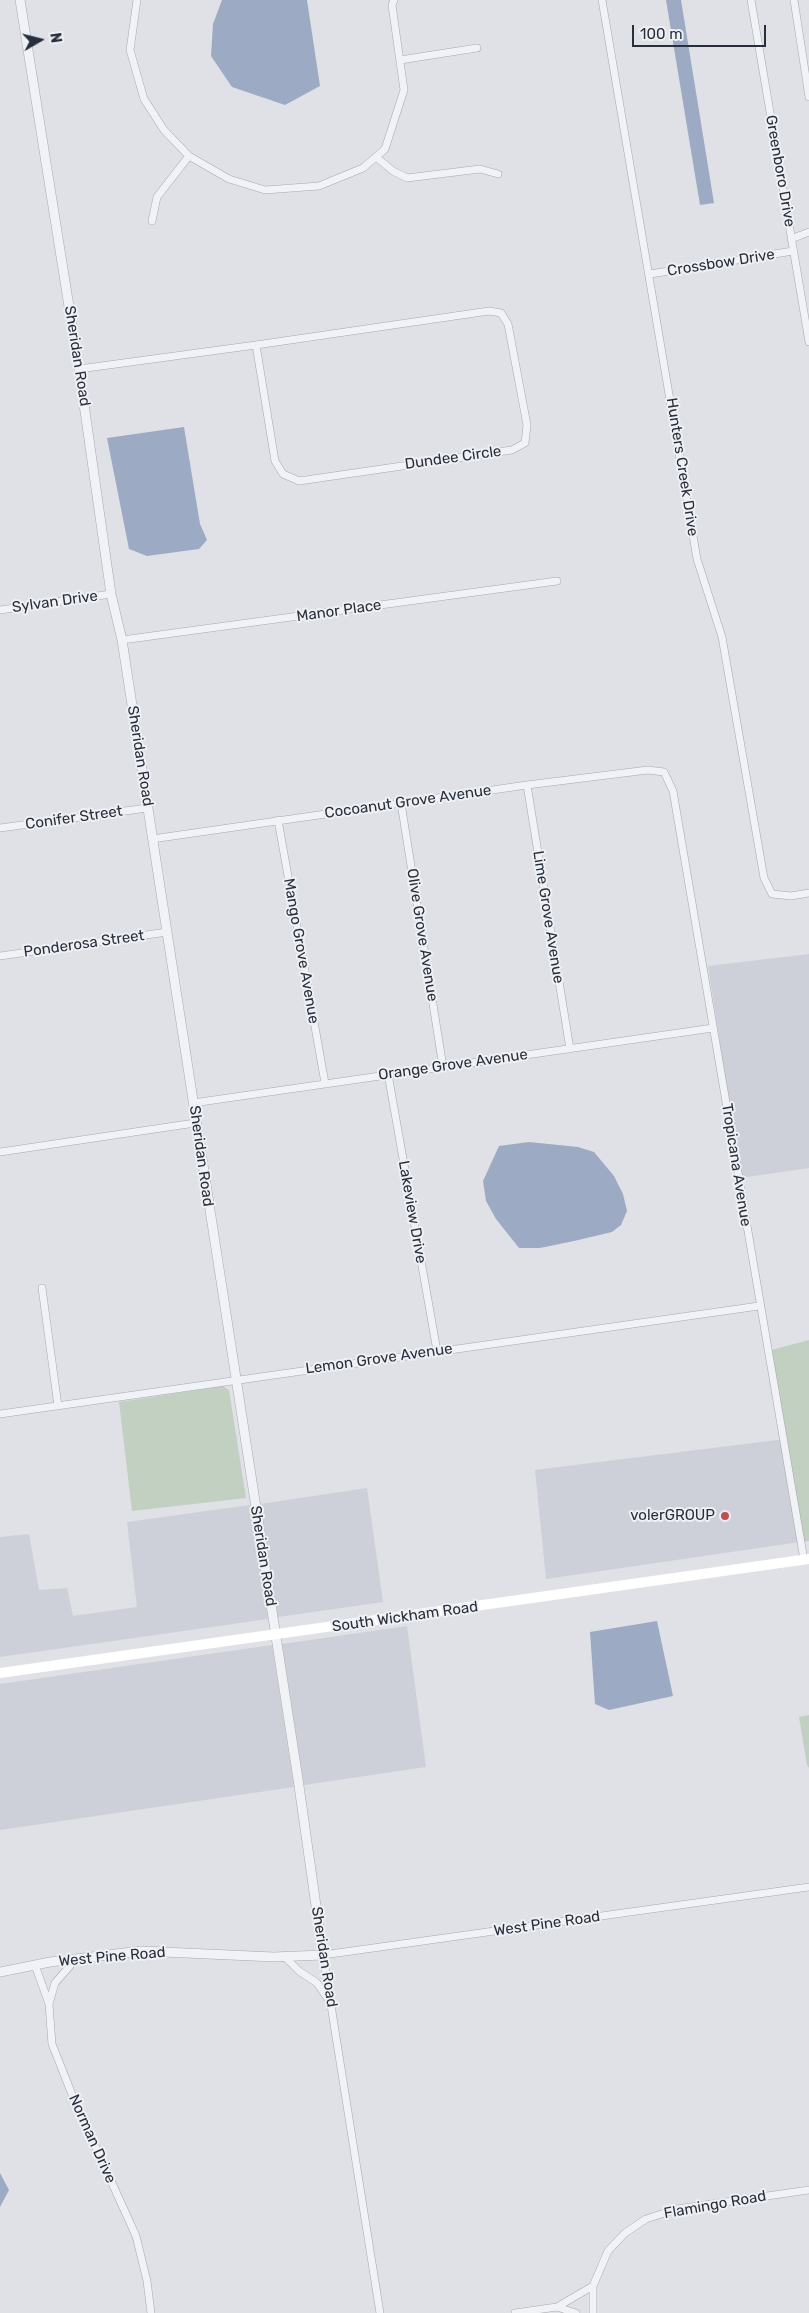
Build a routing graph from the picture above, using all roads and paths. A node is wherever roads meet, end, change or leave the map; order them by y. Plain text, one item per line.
1 (20, 0) edge
2 (137, 0) edge
3 (394, 0) edge
4 (602, 0) edge
5 (751, 0) edge
6 (794, 0) edge
7 (477, 48) dead end
8 (400, 60) junction
9 (809, 97) edge
10 (189, 156) junction
11 (376, 157) junction
12 (498, 174) dead end
13 (152, 221) dead end
14 (809, 232) edge
15 (791, 239) junction
16 (793, 251) junction
17 (650, 274) junction
18 (809, 342) edge
19 (256, 345) junction
20 (79, 369) junction
21 (557, 581) dead end
22 (110, 594) junction
23 (0, 610) edge
24 (122, 640) junction
25 (664, 772) joint
26 (526, 785) junction
27 (401, 803) junction
28 (147, 808) junction
29 (278, 820) junction
30 (0, 828) edge
31 (152, 839) junction
32 (809, 893) edge
33 (167, 932) junction
34 (0, 956) edge
35 (714, 1028) junction
36 (570, 1049) junction
37 (443, 1067) junction
38 (388, 1074) junction
39 (324, 1083) junction
40 (193, 1103) junction
41 (195, 1123) junction
42 (0, 1152) edge
43 (42, 1288) dead end
44 (759, 1306) junction
45 (437, 1351) junction
46 (235, 1380) junction
47 (58, 1406) junction
48 (0, 1414) edge
49 (806, 1560) edge
50 (276, 1635) junction
51 (0, 1673) edge
52 (809, 1887) edge
53 (323, 1955) junction
54 (284, 1956) junction
55 (76, 1959) junction
56 (35, 1965) junction
57 (0, 1972) edge
58 (330, 2002) junction
59 (49, 2004) junction
60 (809, 2190) edge
61 (593, 2286) junction
62 (557, 2307) junction
63 (151, 2313) edge
64 (380, 2313) edge
65 (515, 2313) edge
66 (576, 2313) edge
67 (593, 2313) edge

1 - 20 street, Sheridan Road
2 - 10 street
3 - 8 street
4 - 17 street, Hunters Creek Drive
5 - 15 street, Greenboro Drive
6 - 9 street
7 - 8 street
8 - 11 street
10 - 11 street
10 - 13 street
11 - 12 street
14 - 15 street
15 - 16 street, Greenboro Drive
16 - 17 street, Crossbow Drive
16 - 18 street, Greenboro Drive
17 - 32 street, Hunters Creek Drive
19 - 19 street, Dundee Circle
19 - 20 street, Dundee Circle
20 - 22 street, Sheridan Road
21 - 24 street, Manor Place
22 - 23 street, Sylvan Drive
22 - 24 street, Sheridan Road
24 - 28 street, Sheridan Road
25 - 26 street, Cocoanut Grove Avenue
25 - 35 street, Tropicana Avenue
26 - 27 street, Cocoanut Grove Avenue
26 - 36 street, Lime Grove Avenue
27 - 29 street, Cocoanut Grove Avenue
27 - 37 street, Olive Grove Avenue
28 - 30 street, Conifer Street
28 - 31 street, Sheridan Road
29 - 31 street, Cocoanut Grove Avenue
29 - 39 street, Mango Grove Avenue
31 - 33 street, Sheridan Road
33 - 34 street, Ponderosa Street
33 - 40 street, Sheridan Road
35 - 36 street, Orange Grove Avenue
35 - 44 street, Tropicana Avenue
36 - 37 street, Orange Grove Avenue
37 - 38 street, Orange Grove Avenue
38 - 39 street, Orange Grove Avenue
38 - 45 street, Lakeview Drive
39 - 40 street, Orange Grove Avenue
40 - 41 street, Sheridan Road
41 - 42 street
41 - 46 street, Sheridan Road
43 - 47 street
44 - 45 street, Lemon Grove Avenue
44 - 49 street, Tropicana Avenue
45 - 46 street, Lemon Grove Avenue
46 - 47 street, Lemon Grove Avenue
46 - 50 street, Sheridan Road
47 - 48 street, Lemon Grove Avenue
49 - 50 main road, South Wickham Road
50 - 51 main road, South Wickham Road
50 - 53 street, Sheridan Road
52 - 53 street, West Pine Road
53 - 54 street, West Pine Road
53 - 58 street, Sheridan Road
54 - 55 street, West Pine Road
54 - 58 street
55 - 56 street, West Pine Road
55 - 59 street
56 - 57 street, West Pine Road
56 - 59 street, Norman Drive
58 - 64 street, Sheridan Road
59 - 63 street, Norman Drive
60 - 61 street, Flamingo Road
61 - 62 street
61 - 67 street, Flamingo Road
62 - 65 street
62 - 66 street

